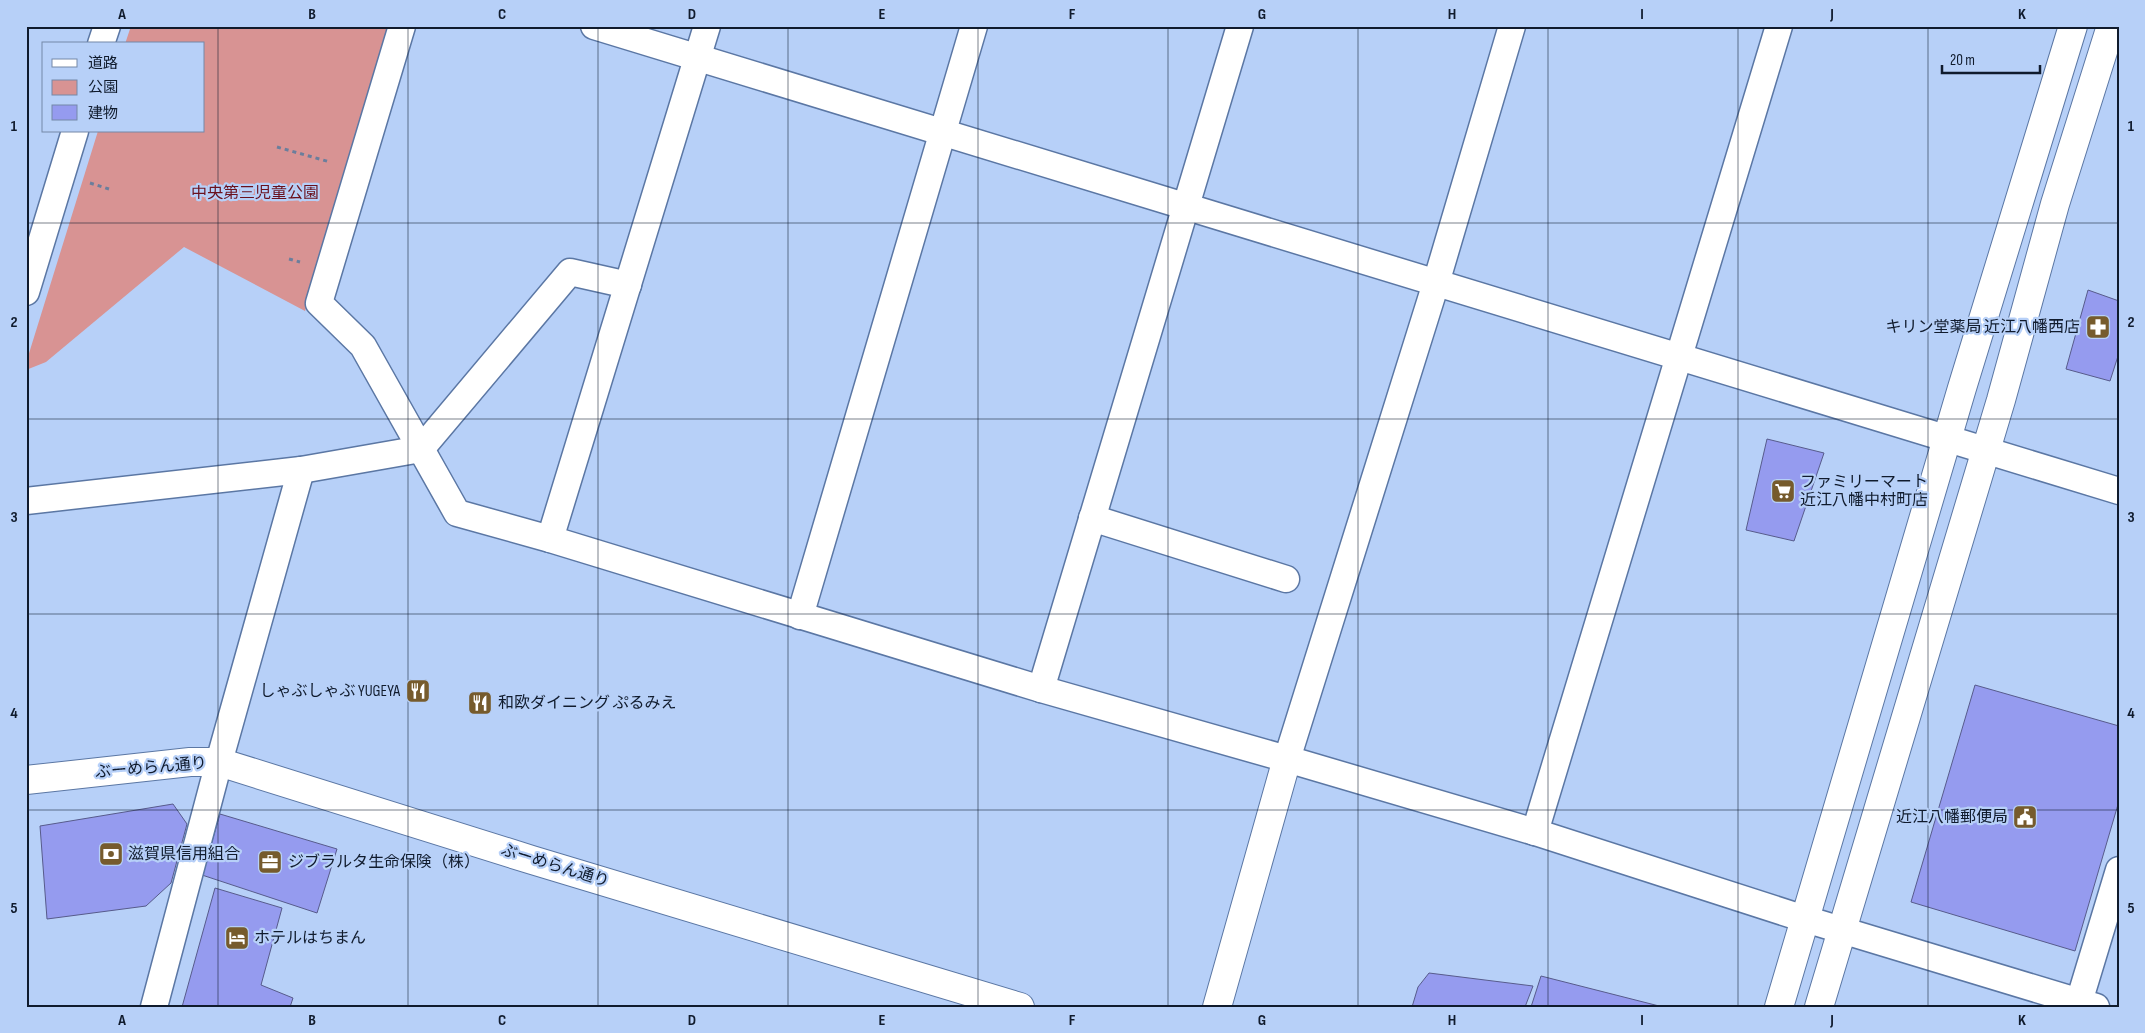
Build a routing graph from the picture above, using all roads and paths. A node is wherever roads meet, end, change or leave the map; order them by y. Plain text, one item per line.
1 (106, 26) edge
2 (402, 26) edge
3 (594, 26) edge
4 (707, 26) edge
5 (974, 26) edge
6 (1240, 26) edge
7 (1512, 26) edge
8 (1779, 26) edge
9 (2073, 26) edge
10 (2111, 26) edge
11 (102, 42) edge
12 (697, 58) junction
13 (75, 132) edge
14 (942, 132) junction
15 (277, 147) dead end
16 (360, 170) junction
17 (1186, 207) junction
18 (1436, 283) junction
19 (628, 285) junction
20 (26, 292) edge
21 (1679, 357) junction
22 (1947, 439) junction
23 (420, 450) junction
24 (1986, 451) junction
25 (301, 470) junction
26 (2119, 491) edge
27 (26, 501) edge
28 (1092, 518) junction
29 (550, 539) junction
30 (1286, 579) dead end
31 (800, 616) junction
32 (1041, 689) junction
33 (1288, 758) junction
34 (219, 762) junction
35 (26, 780) edge
36 (1535, 832) junction
37 (2119, 870) edge
38 (1805, 919) junction
39 (1842, 930) junction
40 (2087, 1004) edge
41 (154, 1007) edge
42 (1020, 1007) edge
43 (1217, 1007) edge
44 (1779, 1007) edge
45 (1819, 1007) edge

1 - 11 street
2 - 16 street
3 - 12 street
4 - 12 street
5 - 14 street
6 - 17 street
7 - 18 street
8 - 21 street
9 - 22 street
10 - 24 street
12 - 14 street
12 - 19 street
13 - 20 street
14 - 17 street
14 - 31 street
15 - 16 path
16 - 23 street
17 - 18 street
17 - 28 street
18 - 21 street
18 - 33 street
19 - 23 street
19 - 29 street
21 - 22 street
21 - 36 street
22 - 24 street
22 - 38 street
23 - 25 street
23 - 29 street
24 - 26 street
24 - 39 street
25 - 27 street
25 - 34 street
28 - 30 street
28 - 32 street
29 - 31 street
31 - 32 street
32 - 33 street
33 - 36 street
33 - 43 street
34 - 35 street, ぶーめらん通り
34 - 41 street
34 - 42 street, ぶーめらん通り
36 - 38 street
37 - 40 street
38 - 39 street
38 - 44 street
39 - 40 street
39 - 45 street

